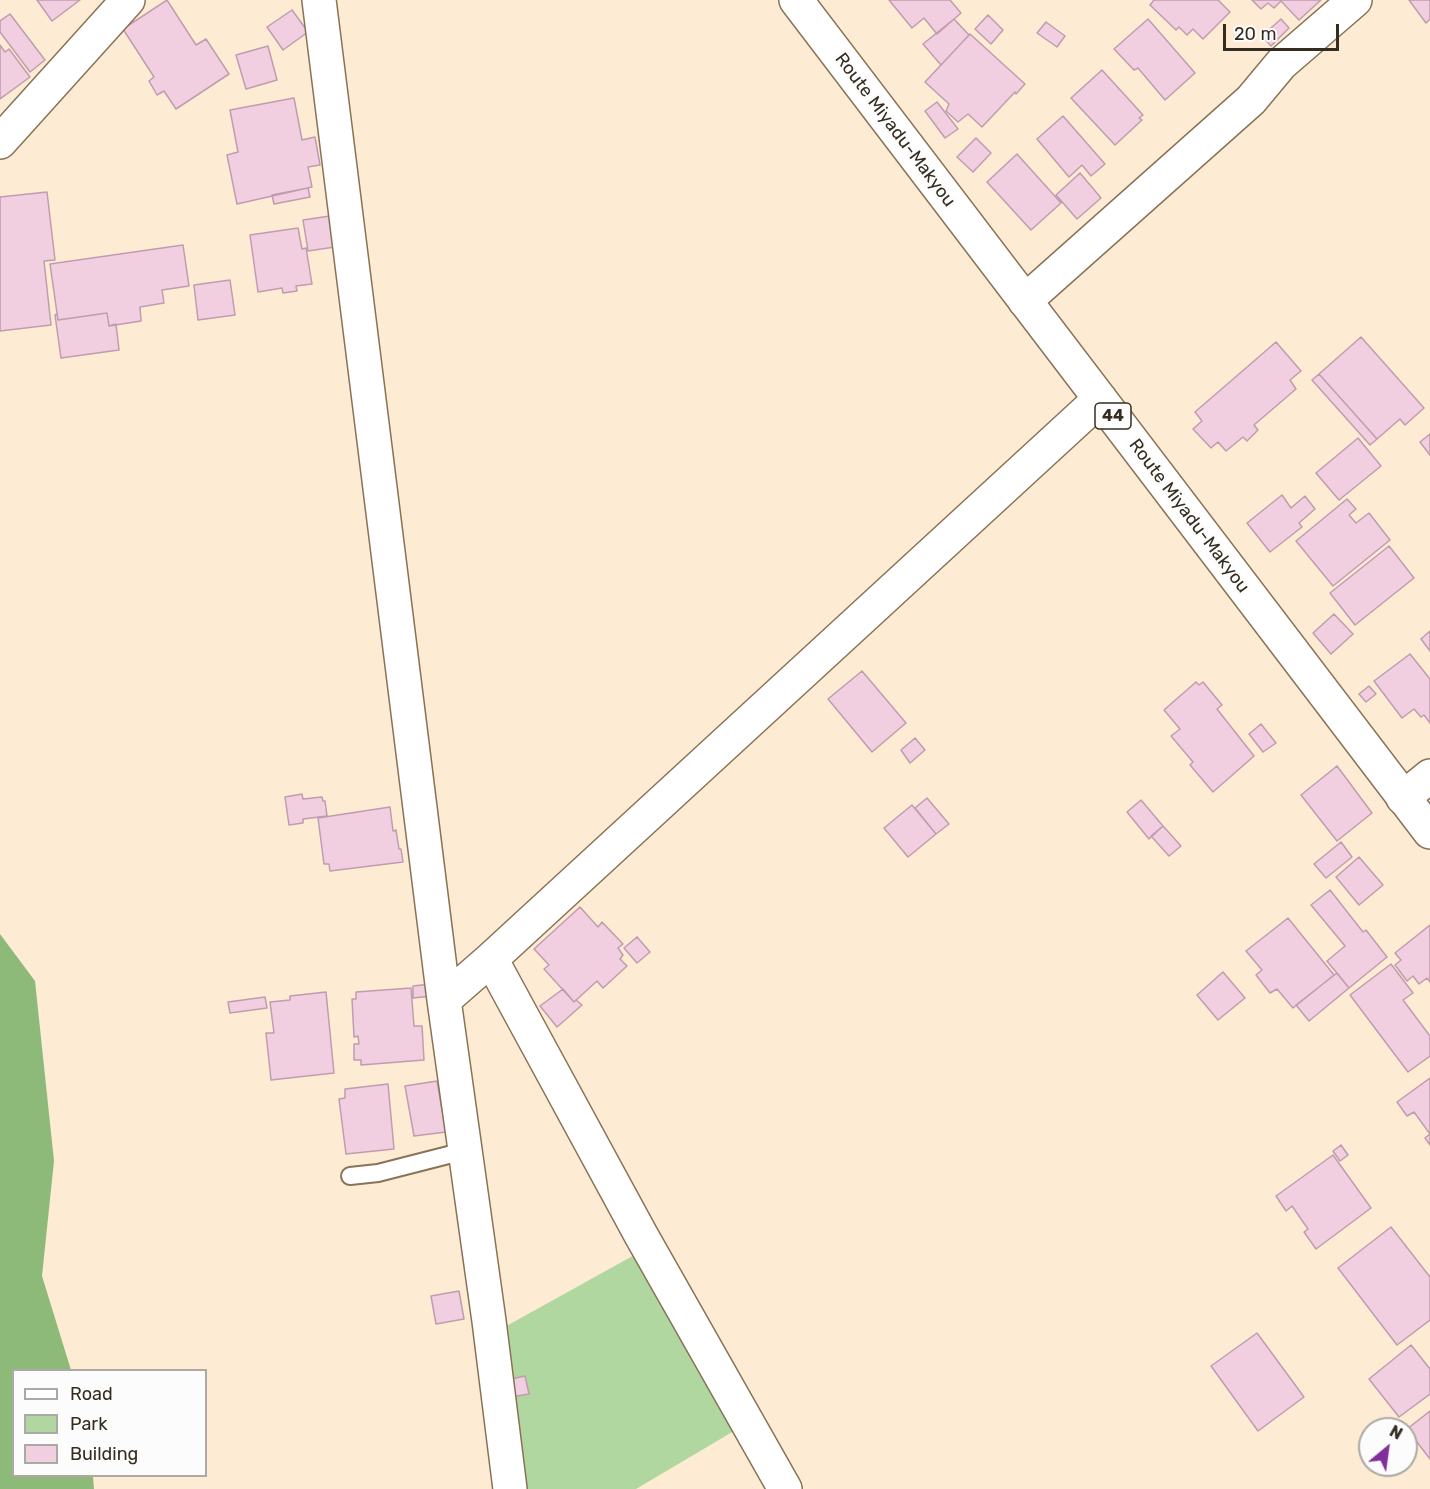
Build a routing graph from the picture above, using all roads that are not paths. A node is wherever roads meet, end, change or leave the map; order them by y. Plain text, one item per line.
1 (128, 0) edge
2 (319, 0) edge
3 (796, 0) edge
4 (1355, 0) edge
5 (0, 142) edge
6 (1026, 301) junction
7 (1100, 399) junction
8 (1430, 776) edge
9 (1403, 798) junction
10 (1430, 832) edge
11 (491, 959) junction
12 (444, 1000) junction
13 (464, 1151) junction
14 (350, 1176) dead end
15 (510, 1489) edge
16 (785, 1489) edge

1 - 5 street
2 - 12 street
3 - 6 street, Route Miyadu-Makyou / 44
4 - 6 street
6 - 7 street, Route Miyadu-Makyou / 44
7 - 9 street, Route Miyadu-Makyou / 44
7 - 11 street
8 - 9 street
9 - 10 street, Route Miyadu-Makyou / 44
11 - 12 street
11 - 16 street
12 - 13 street
13 - 14 lane
13 - 15 street

